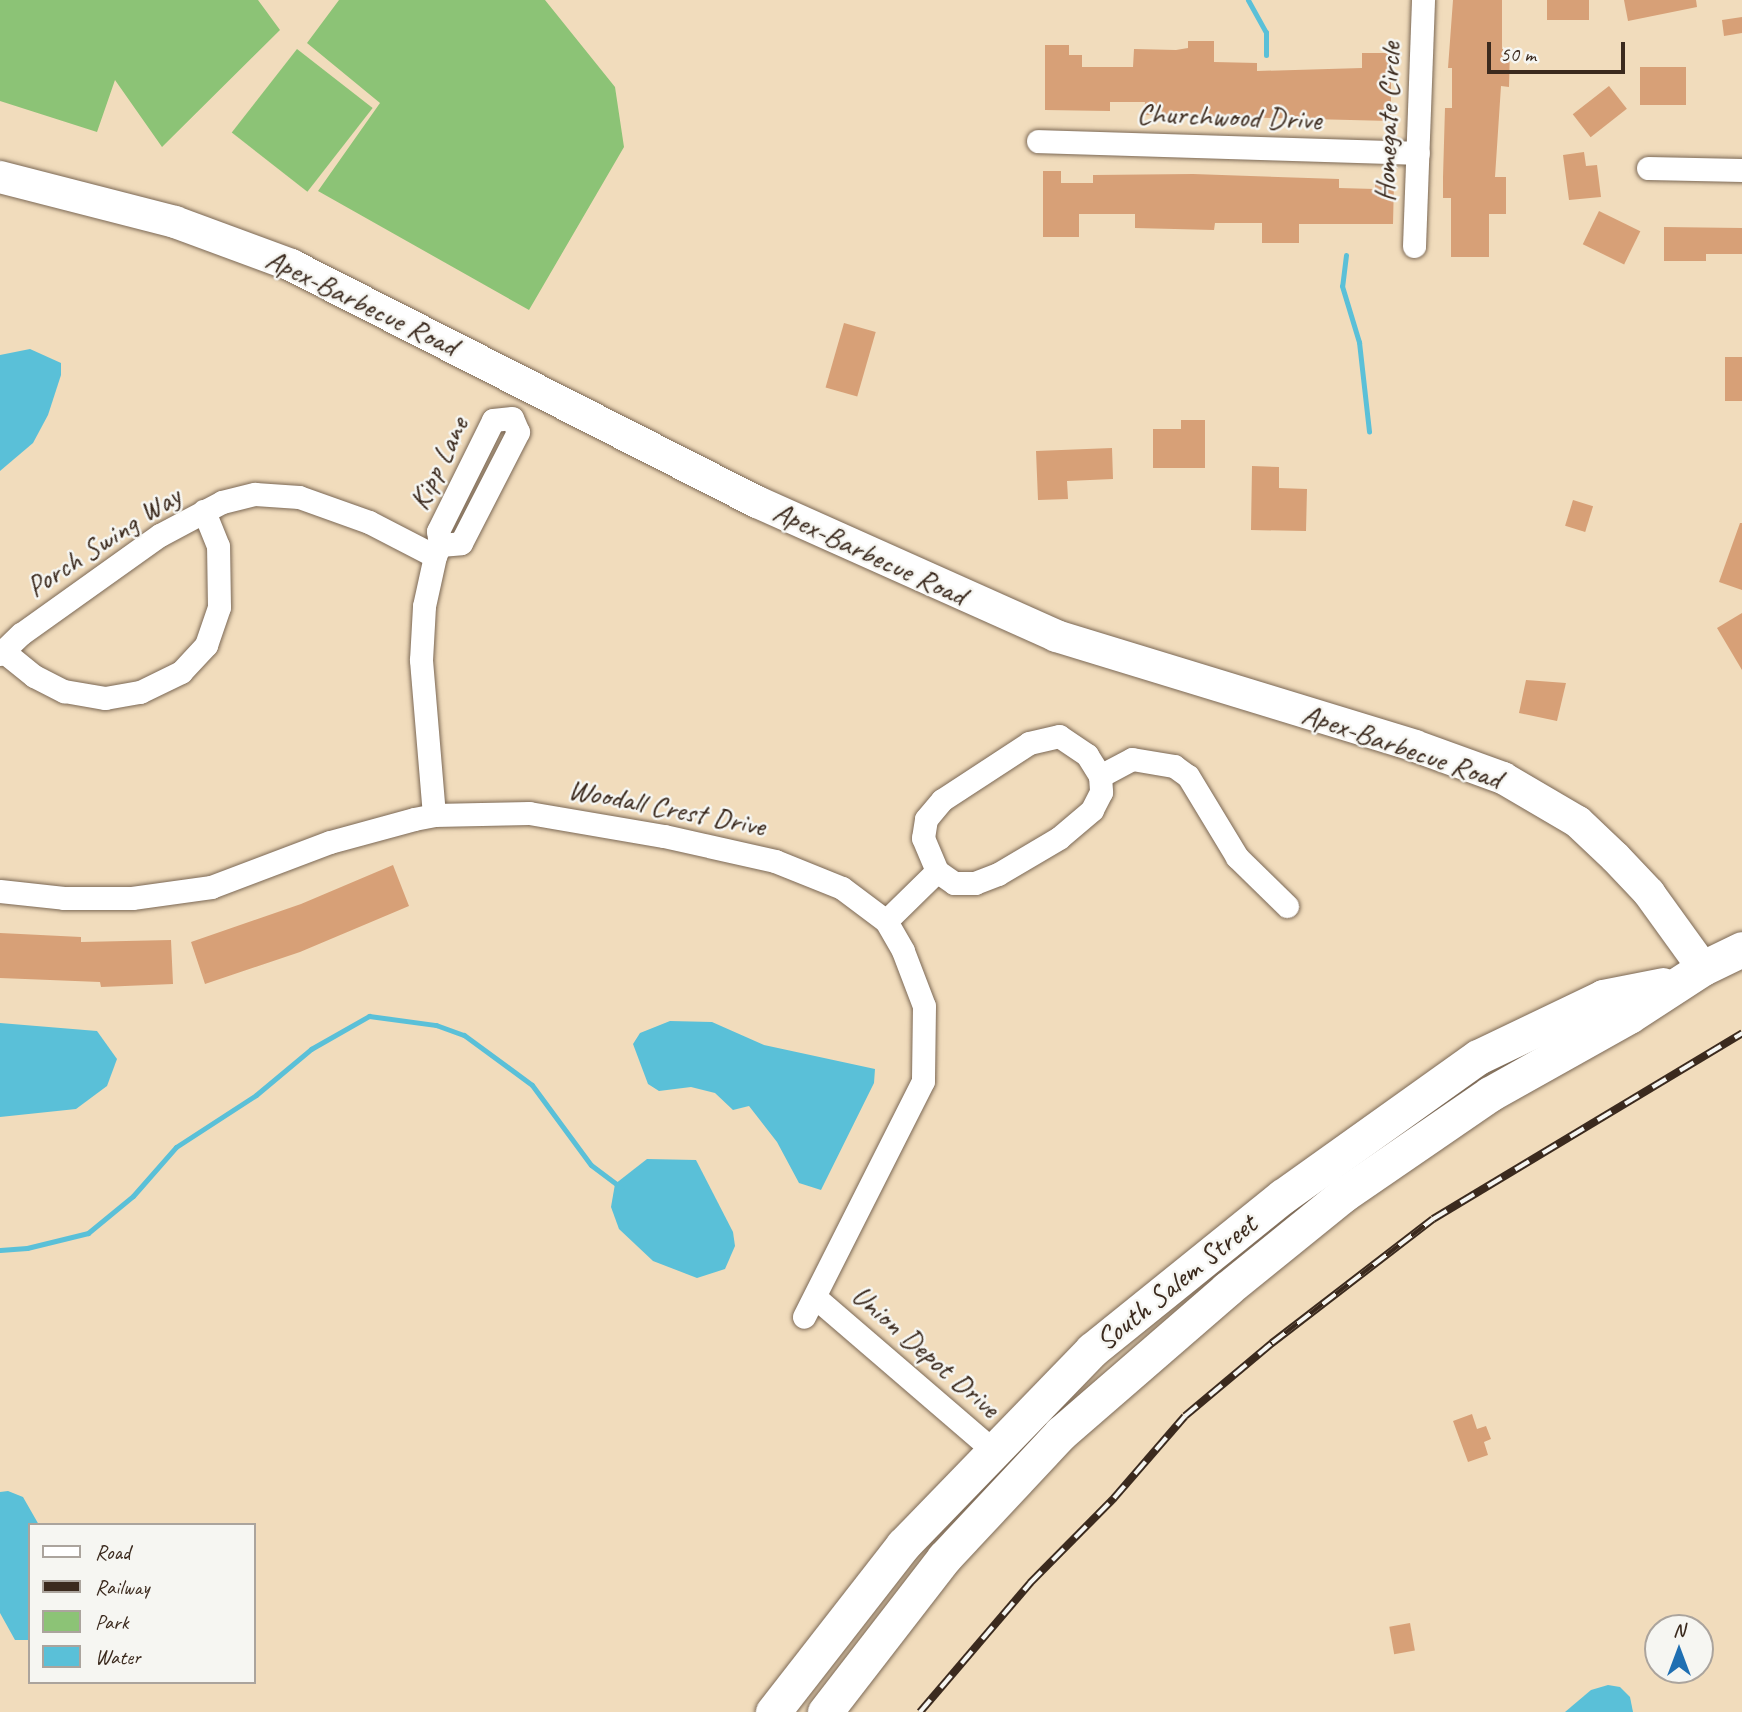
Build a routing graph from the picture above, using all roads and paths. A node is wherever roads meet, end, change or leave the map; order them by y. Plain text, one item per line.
1 (1423, 0) edge
2 (1038, 141) dead end
3 (1418, 153) junction
4 (1648, 168) dead end
5 (1742, 170) edge
6 (0, 177) edge
7 (1414, 246) dead end
8 (526, 383) junction
9 (204, 511) junction
10 (438, 550) junction
11 (1, 652) edge
12 (1100, 776) junction
13 (434, 815) junction
14 (937, 872) junction
15 (0, 891) edge
16 (1287, 906) dead end
17 (886, 920) junction
18 (1742, 949) edge
19 (1690, 975) junction
20 (994, 1451) junction
21 (773, 1712) edge
22 (825, 1712) edge

1 - 3 street, Homegate Circle
2 - 3 street, Churchwood Drive
3 - 7 street, Homegate Circle
4 - 5 street
6 - 8 street, Apex-Barbecue Road
8 - 10 street, Kipp Lane
8 - 19 street, Apex-Barbecue Road
9 - 10 street, Porch Swing Way
9 - 11 street, Porch Swing Way
9 - 11 street
10 - 13 street, Kipp Lane
12 - 14 street
12 - 14 street
12 - 16 street
13 - 15 street, Woodall Crest Drive
13 - 17 street, Woodall Crest Drive
14 - 17 street
17 - 20 street, Union Depot Drive
18 - 19 main road, South Salem Street
19 - 20 main road, South Salem Street
19 - 22 main road, South Salem Street
20 - 21 main road, South Salem Street

